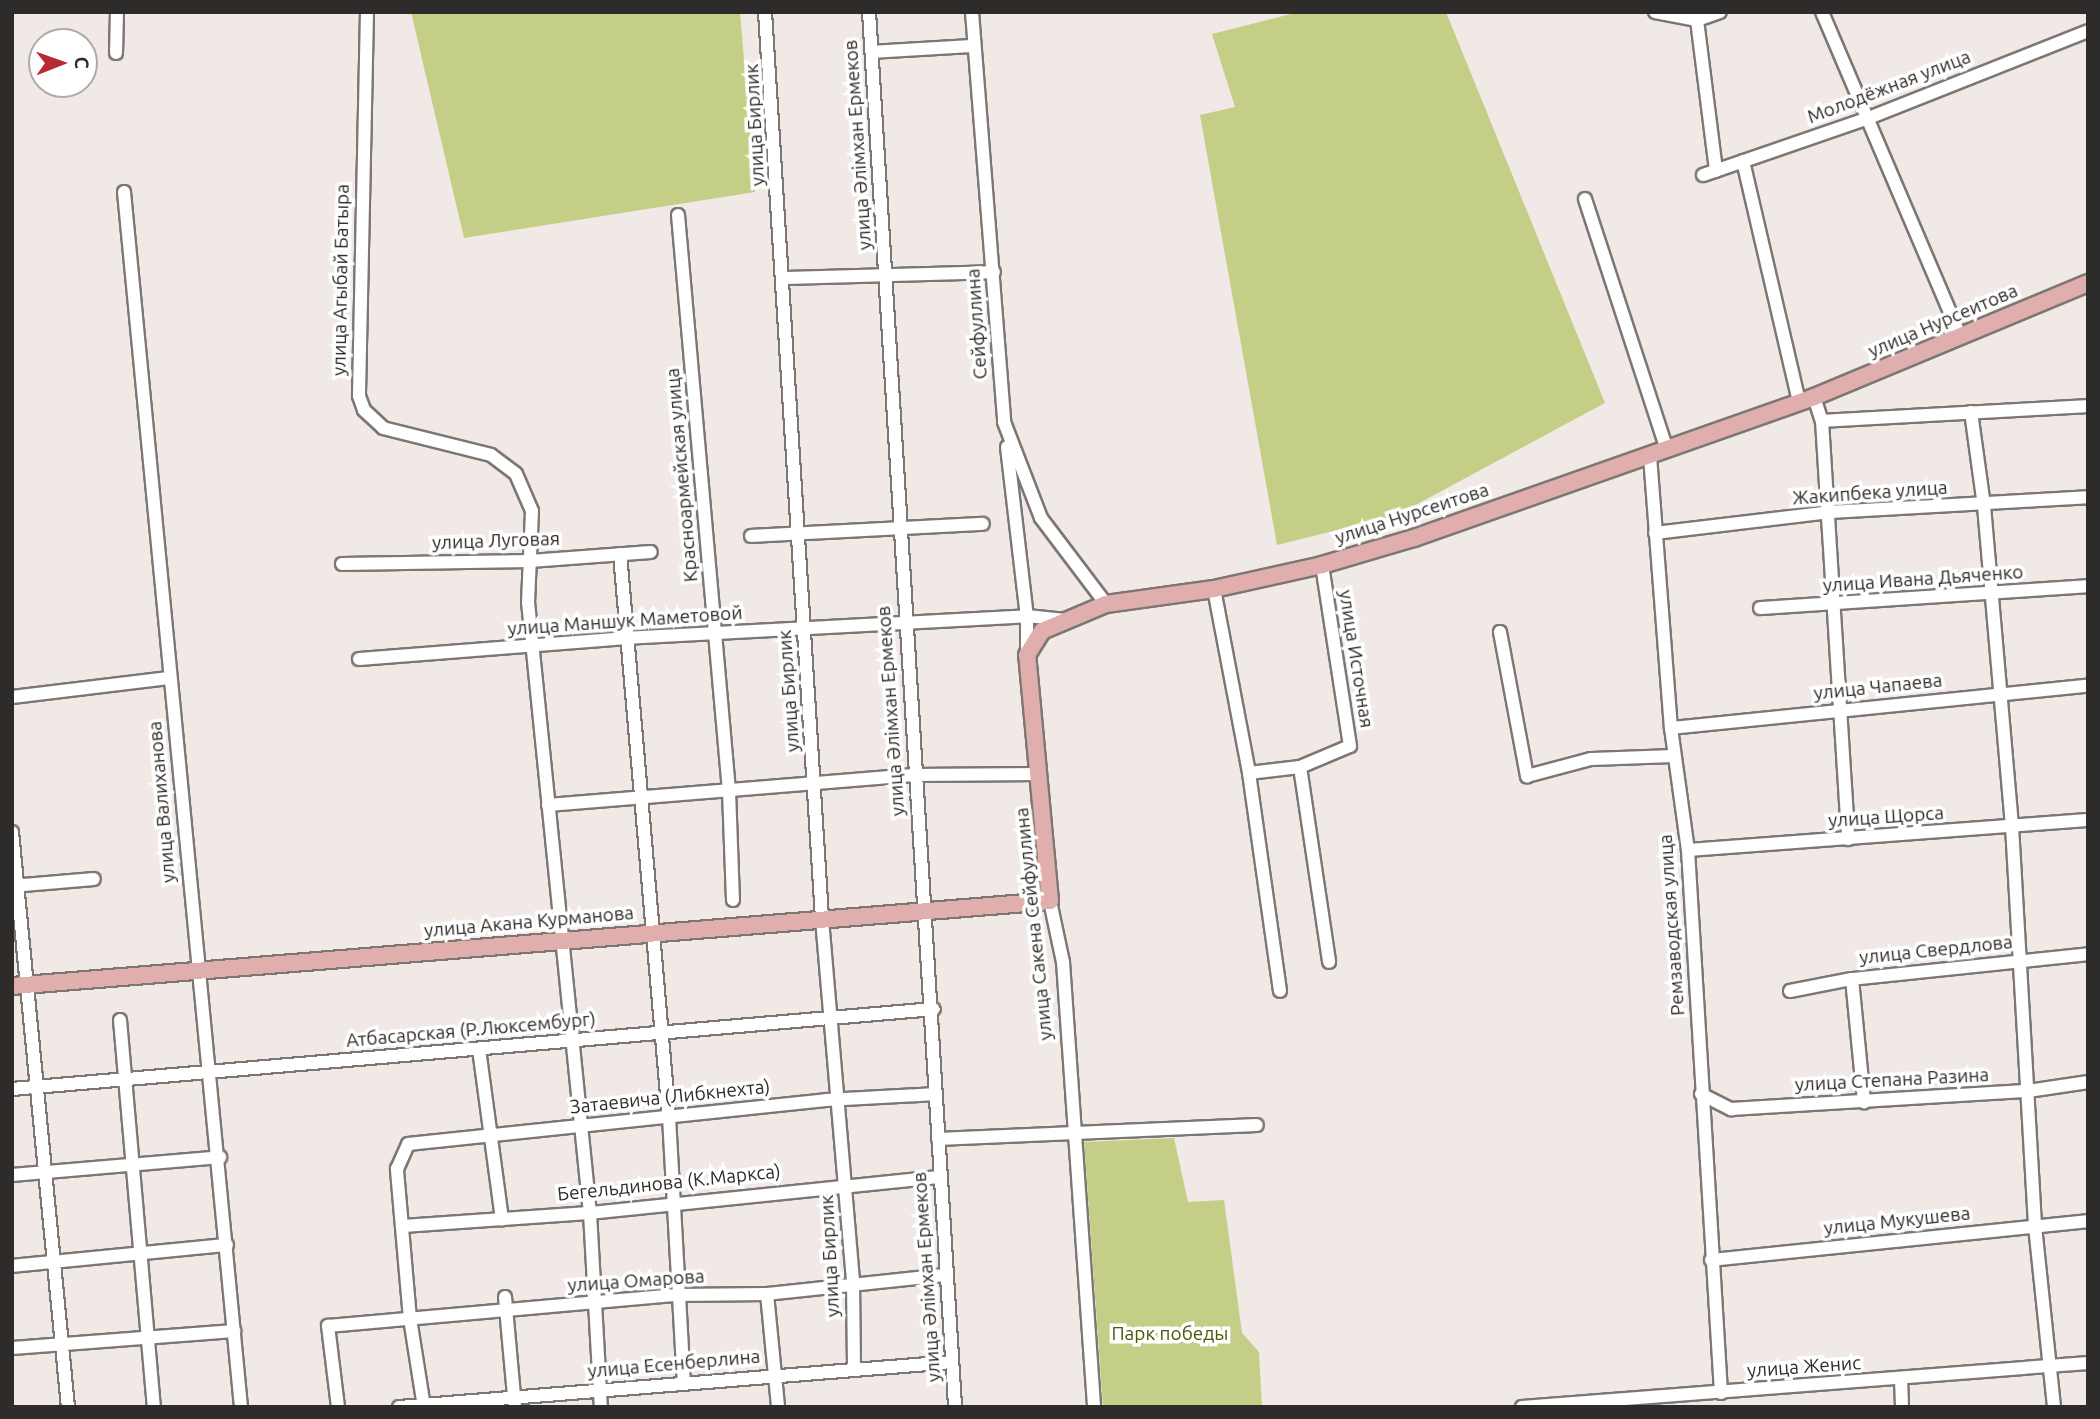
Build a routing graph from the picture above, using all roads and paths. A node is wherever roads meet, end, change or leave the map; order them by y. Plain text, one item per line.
1 (117, 12) edge
2 (367, 12) edge
3 (765, 12) edge
4 (869, 12) edge
5 (972, 12) edge
6 (1655, 12) edge
7 (1720, 12) edge
8 (1822, 12) edge
9 (1697, 20) junction
10 (2088, 31) edge
11 (974, 46) junction
12 (872, 52) junction
13 (116, 53) dead end
14 (1871, 117) junction
15 (1743, 161) junction
16 (1716, 171) junction
17 (1703, 175) dead end
18 (124, 192) dead end
19 (1585, 199) dead end
20 (678, 215) dead end
21 (994, 272) junction
22 (886, 274) junction
23 (783, 278) junction
24 (2088, 283) edge
25 (1960, 336) junction
26 (1807, 400) junction
27 (2088, 407) edge
28 (1971, 412) junction
29 (1822, 421) junction
30 (1004, 422) junction
31 (1667, 450) junction
32 (1650, 456) junction
33 (2088, 497) edge
34 (1984, 506) junction
35 (1830, 512) junction
36 (983, 524) dead end
37 (900, 527) junction
38 (1655, 533) junction
39 (751, 536) dead end
40 (801, 536) junction
41 (651, 552) dead end
42 (620, 554) junction
43 (530, 561) junction
44 (342, 564) dead end
45 (1322, 565) junction
46 (2088, 586) edge
47 (1214, 589) junction
48 (1990, 593) junction
49 (1106, 604) junction
50 (1835, 605) junction
51 (1760, 608) dead end
52 (1027, 616) junction
53 (1063, 620) junction
54 (904, 623) junction
55 (803, 628) junction
56 (1500, 632) dead end
57 (713, 634) junction
58 (624, 638) junction
59 (531, 646) junction
60 (1027, 655) junction
61 (359, 659) dead end
62 (169, 678) junction
63 (2088, 686) edge
64 (2000, 694) junction
65 (12, 697) edge
66 (1839, 711) junction
67 (1671, 728) junction
68 (1674, 756) junction
69 (1300, 767) junction
70 (1249, 773) junction
71 (1039, 774) junction
72 (914, 775) junction
73 (814, 784) junction
74 (729, 791) junction
75 (643, 798) junction
76 (548, 806) junction
77 (2088, 820) edge
78 (2011, 826) junction
79 (12, 832) edge
80 (1848, 839) junction
81 (1688, 850) junction
82 (94, 879) dead end
83 (15, 886) edge
84 (733, 900) dead end
85 (1050, 901) junction
86 (926, 912) junction
87 (822, 919) junction
88 (653, 933) junction
89 (562, 941) junction
90 (2088, 954) edge
91 (2021, 960) junction
92 (1329, 962) dead end
93 (197, 971) junction
94 (1852, 979) junction
95 (30, 985) junction
96 (12, 986) edge
97 (1280, 991) dead end
98 (1790, 991) dead end
99 (934, 1009) junction
100 (834, 1018) junction
101 (120, 1020) dead end
102 (661, 1033) junction
103 (574, 1040) junction
104 (480, 1049) junction
105 (209, 1072) junction
106 (125, 1079) junction
107 (2088, 1082) edge
108 (36, 1087) junction
109 (12, 1089) edge
110 (2028, 1091) junction
111 (936, 1094) junction
112 (1702, 1094) junction
113 (839, 1100) junction
114 (1864, 1102) junction
115 (669, 1117) junction
116 (580, 1124) junction
117 (1257, 1125) dead end
118 (489, 1135) junction
119 (1076, 1136) junction
120 (939, 1139) junction
121 (220, 1157) junction
122 (133, 1163) junction
123 (46, 1174) junction
124 (12, 1175) edge
125 (940, 1177) junction
126 (845, 1183) junction
127 (674, 1203) junction
128 (590, 1213) junction
129 (502, 1219) junction
130 (2088, 1221) edge
131 (402, 1226) junction
132 (2035, 1226) junction
133 (227, 1245) junction
134 (142, 1251) junction
135 (1711, 1260) junction
136 (54, 1262) junction
137 (12, 1266) edge
138 (946, 1275) junction
139 (853, 1283) junction
140 (767, 1294) junction
141 (677, 1295) junction
142 (505, 1297) dead end
143 (593, 1303) junction
144 (507, 1310) junction
145 (411, 1319) junction
146 (234, 1331) junction
147 (149, 1337) junction
148 (60, 1347) junction
149 (12, 1348) edge
150 (952, 1362) junction
151 (2088, 1363) edge
152 (2050, 1366) junction
153 (854, 1367) junction
154 (775, 1375) junction
155 (1901, 1378) junction
156 (684, 1383) junction
157 (598, 1390) junction
158 (1721, 1393) junction
159 (514, 1402) edge
160 (424, 1406) edge
161 (68, 1407) edge
162 (154, 1407) edge
163 (241, 1407) edge
164 (338, 1407) edge
165 (399, 1407) edge
166 (601, 1407) edge
167 (778, 1407) edge
168 (955, 1407) edge
169 (1094, 1407) edge
170 (1522, 1407) edge
171 (1902, 1407) edge
172 (2054, 1407) edge

1 - 13 street
2 - 43 street, улица Агыбай Батыра
3 - 23 street, улица Бирлик
4 - 12 street, улица Әлімхан Ермеков
5 - 11 street, Сейфуллина
6 - 9 street
7 - 9 street
8 - 14 street
9 - 16 street
10 - 14 street, Молодёжная улица
11 - 12 street
11 - 21 street, Сейфуллина
12 - 22 street, улица Әлімхан Ермеков
14 - 15 street, Молодёжная улица
14 - 25 street
15 - 16 street, Молодёжная улица
15 - 26 street
16 - 17 street, Молодёжная улица
18 - 62 street, улица Валиханова
19 - 31 street
20 - 57 street, Красноармейская улица
21 - 22 street
21 - 30 street, Сейфуллина
22 - 23 street
22 - 37 street, улица Әлімхан Ермеков
23 - 40 street, улица Бирлик
24 - 25 main road, улица Нурсеитова
25 - 26 main road, улица Нурсеитова
26 - 29 street
26 - 31 main road, улица Нурсеитова
27 - 28 street
28 - 29 street
28 - 34 street
29 - 35 street
30 - 49 street, Сейфуллина
30 - 52 street, улица Сакена Сейфуллина
31 - 32 main road, улица Нурсеитова
32 - 38 street, Ремзаводская улица
32 - 45 main road, улица Нурсеитова
33 - 34 street, Жакипбека улица
34 - 35 street, Жакипбека улица
34 - 48 street
35 - 38 street, Жакипбека улица
35 - 50 street
36 - 37 street
37 - 40 street
37 - 54 street, улица Әлімхан Ермеков
38 - 67 street, Ремзаводская улица
39 - 40 street
40 - 55 street, улица Бирлик
41 - 42 street, улица Луговая
42 - 43 street, улица Луговая
42 - 58 street
43 - 44 street, улица Луговая
43 - 59 street, улица Агыбай Батыра
45 - 47 main road, улица Нурсеитова
45 - 69 street, улица Источная
46 - 48 street, улица Ивана Дьяченко
47 - 49 main road, улица Нурсеитова
47 - 70 street
48 - 50 street, улица Ивана Дьяченко
48 - 64 street
49 - 53 main road, улица Нурсеитова
50 - 51 street, улица Ивана Дьяченко
50 - 66 street
52 - 53 street, улица Маншук Маметовой
52 - 54 street, улица Маншук Маметовой
52 - 60 street, улица Сакена Сейфуллина
53 - 60 main road, улица Нурсеитова
54 - 55 street, улица Маншук Маметовой
54 - 72 street, улица Әлімхан Ермеков
55 - 57 street, улица Маншук Маметовой
55 - 73 street, улица Бирлик
56 - 68 street
57 - 58 street, улица Маншук Маметовой
57 - 74 street, Красноармейская улица
58 - 59 street, улица Маншук Маметовой
58 - 75 street
59 - 61 street, улица Маншук Маметовой
59 - 76 street, улица Агыбай Батыра
60 - 71 main road, улица Сакена Сейфуллина
62 - 65 street
62 - 93 street, улица Валиханова
63 - 64 street, улица Чапаева
64 - 66 street, улица Чапаева
64 - 78 street
66 - 67 street, улица Чапаева
66 - 80 street
67 - 68 street, Ремзаводская улица
68 - 81 street, Ремзаводская улица
69 - 70 street, улица Источная
69 - 92 street
70 - 97 street
71 - 72 street
71 - 85 main road, улица Сакена Сейфуллина
72 - 73 street
72 - 86 street, улица Әлімхан Ермеков
73 - 74 street
73 - 87 street, улица Бирлик
74 - 75 street
74 - 84 street, Красноармейская улица
75 - 76 street
75 - 88 street
76 - 89 street, улица Агыбай Батыра
77 - 78 street, улица Щорса
78 - 80 street, улица Щорса
78 - 91 street
79 - 83 street
80 - 81 street, улица Щорса
81 - 112 street, Ремзаводская улица
82 - 83 street
83 - 95 street
85 - 86 main road, улица Акана Курманова
85 - 119 street, улица Сакена Сейфуллина
86 - 87 main road, улица Акана Курманова
86 - 99 street, улица Әлімхан Ермеков
87 - 88 main road, улица Акана Курманова
87 - 100 street, улица Бирлик
88 - 89 main road, улица Акана Курманова
88 - 102 street
89 - 93 main road, улица Акана Курманова
89 - 103 street, улица Агыбай Батыра
90 - 91 street, улица Свердлова
91 - 94 street, улица Свердлова
91 - 110 street
93 - 95 main road, улица Акана Курманова
93 - 105 street, улица Валиханова
94 - 98 street, улица Свердлова
94 - 114 street
95 - 96 main road, улица Акана Курманова
95 - 108 street
99 - 100 street, Атбасарская (Р.Люксембург)
99 - 111 street, улица Әлімхан Ермеков
100 - 102 street, Атбасарская (Р.Люксембург)
100 - 113 street, улица Бирлик
101 - 106 street
102 - 103 street, Атбасарская (Р.Люксембург)
102 - 115 street
103 - 104 street, Атбасарская (Р.Люксембург)
103 - 116 street, улица Агыбай Батыра
104 - 105 street, Атбасарская (Р.Люксембург)
104 - 118 street
105 - 106 street, Атбасарская (Р.Люксембург)
105 - 121 street, улица Валиханова
106 - 108 street, Атбасарская (Р.Люксембург)
106 - 122 street
107 - 110 street, улица Степана Разина
108 - 109 street, Атбасарская (Р.Люксембург)
108 - 123 street
110 - 114 street, улица Степана Разина
110 - 132 street
111 - 113 street, Затаевича (Либкнехта)
111 - 120 street, улица Әлімхан Ермеков
112 - 114 street, улица Степана Разина
112 - 135 street, Ремзаводская улица
113 - 115 street, Затаевича (Либкнехта)
113 - 126 street, улица Бирлик
115 - 116 street, Затаевича (Либкнехта)
115 - 127 street
116 - 118 street, Затаевича (Либкнехта)
116 - 128 street, улица Агыбай Батыра
117 - 119 street
118 - 129 street
118 - 131 street, Затаевича (Либкнехта)
119 - 120 street
119 - 169 street, улица Сакена Сейфуллина
120 - 125 street, улица Әлімхан Ермеков
121 - 122 street
121 - 133 street, улица Валиханова
122 - 123 street
122 - 134 street
123 - 124 street
123 - 136 street
125 - 126 street, Бегельдинова (К.Маркса)
125 - 138 street, улица Әлімхан Ермеков
126 - 127 street, Бегельдинова (К.Маркса)
126 - 139 street, улица Бирлик
127 - 128 street, Бегельдинова (К.Маркса)
127 - 141 street
128 - 129 street, Бегельдинова (К.Маркса)
128 - 143 street, улица Агыбай Батыра
129 - 131 street, Бегельдинова (К.Маркса)
130 - 132 street, улица Мукушева
131 - 145 street
132 - 135 street, улица Мукушева
132 - 152 street
133 - 134 street
133 - 146 street, улица Валиханова
134 - 136 street
134 - 147 street
135 - 158 street, Ремзаводская улица
136 - 137 street
136 - 148 street
138 - 139 street, улица Омарова
138 - 150 street, улица Әлімхан Ермеков
139 - 140 street, улица Омарова
139 - 153 street, улица Бирлик
140 - 141 street, улица Омарова
140 - 154 street
141 - 143 street, улица Омарова
141 - 156 street
142 - 144 street
143 - 144 street, улица Омарова
143 - 157 street, улица Агыбай Батыра
144 - 145 street, улица Омарова
144 - 159 street
145 - 160 street
145 - 164 street, улица Омарова
146 - 147 street
146 - 163 street, улица Валиханова
147 - 148 street
147 - 162 street
148 - 149 street
148 - 161 street
150 - 153 street, улица Есенберлина
150 - 168 street, улица Әлімхан Ермеков
151 - 152 street, улица Женис
152 - 155 street, улица Женис
152 - 172 street
153 - 154 street, улица Есенберлина
154 - 156 street, улица Есенберлина
154 - 167 street
155 - 158 street, улица Женис
155 - 171 street
156 - 157 street, улица Есенберлина
157 - 159 street, улица Есенберлина
157 - 166 street, улица Агыбай Батыра
158 - 170 street, улица Женис
159 - 160 street, улица Есенберлина
160 - 165 street, улица Есенберлина

